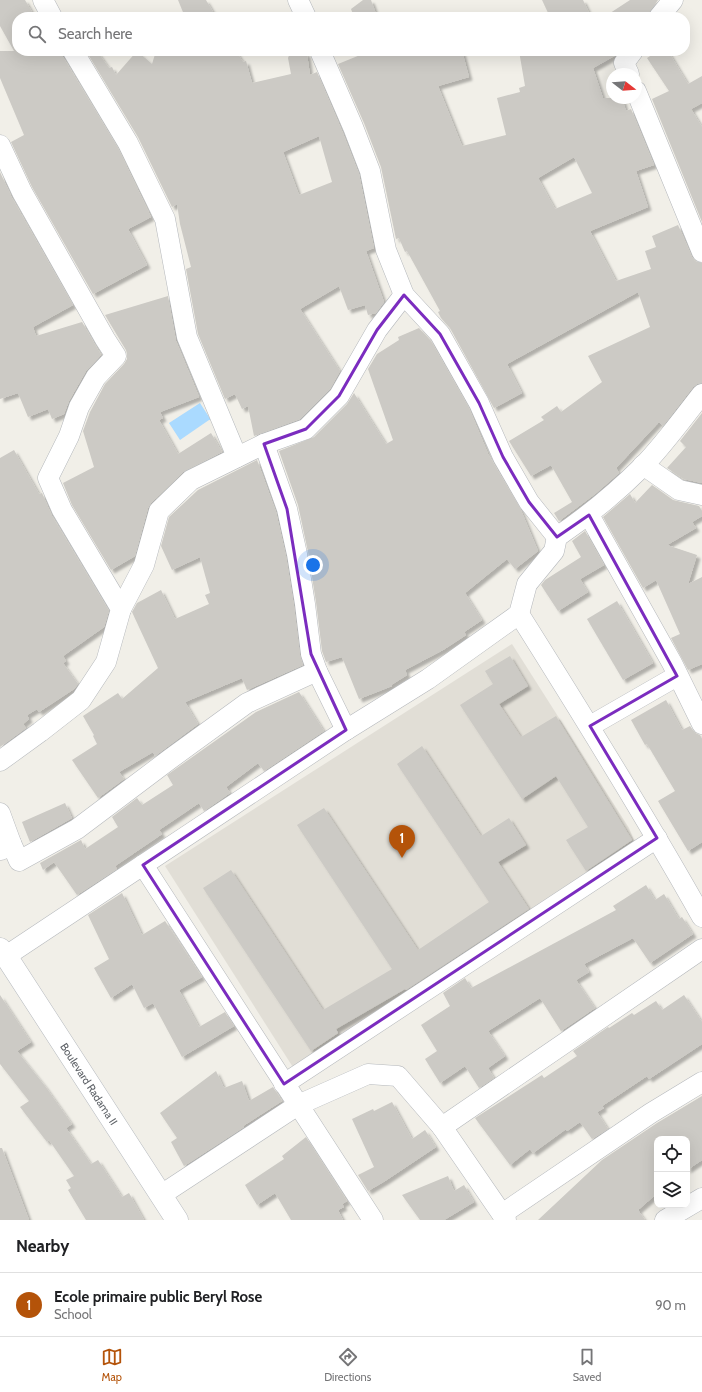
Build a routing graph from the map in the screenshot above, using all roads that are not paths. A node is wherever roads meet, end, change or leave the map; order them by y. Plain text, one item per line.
1 (43, 0) edge
2 (298, 0) edge
3 (673, 0) edge
4 (49, 12) edge
5 (304, 12) edge
6 (663, 12) edge
7 (77, 56) edge
8 (322, 56) edge
9 (629, 56) edge
10 (626, 68) edge
11 (641, 104) edge
12 (0, 145) edge
13 (702, 252) edge
14 (404, 295) junction
15 (702, 394) edge
16 (264, 444) junction
17 (238, 457) junction
18 (643, 465) junction
19 (702, 495) edge
20 (589, 514) junction
21 (558, 537) junction
22 (121, 609) junction
23 (519, 614) junction
24 (317, 671) junction
25 (677, 676) junction
26 (702, 724) edge
27 (590, 726) junction
28 (346, 730) junction
29 (0, 761) edge
30 (0, 813) edge
31 (657, 838) junction
32 (5, 847) edge
33 (142, 865) junction
34 (702, 917) edge
35 (702, 949) edge
36 (3, 953) edge
37 (702, 1082) edge
38 (284, 1084) junction
39 (298, 1105) junction
40 (442, 1127) junction
41 (161, 1195) junction
42 (702, 1198) edge
43 (504, 1217) edge
44 (177, 1220) edge
45 (373, 1220) edge
46 (665, 1220) edge

1 - 4 street
2 - 5 street
3 - 6 street
7 - 17 street
8 - 14 street
9 - 10 street
11 - 13 street
12 - 22 street
14 - 16 street
14 - 21 street
15 - 18 street
16 - 17 street
16 - 24 street
17 - 22 street
18 - 19 street
18 - 20 street
20 - 21 street
20 - 25 street
21 - 23 street
22 - 29 street
23 - 27 street
23 - 28 street
24 - 28 street
24 - 32 street
25 - 26 street
25 - 27 street
27 - 31 street
28 - 33 street
30 - 32 street
31 - 34 street
31 - 38 street
33 - 36 street
33 - 38 street
35 - 40 street
36 - 41 street, Boulevard Radama II
37 - 43 street
38 - 39 street
39 - 40 street
39 - 41 street
39 - 45 street
40 - 43 street
41 - 44 street, Boulevard Radama II
42 - 46 street

